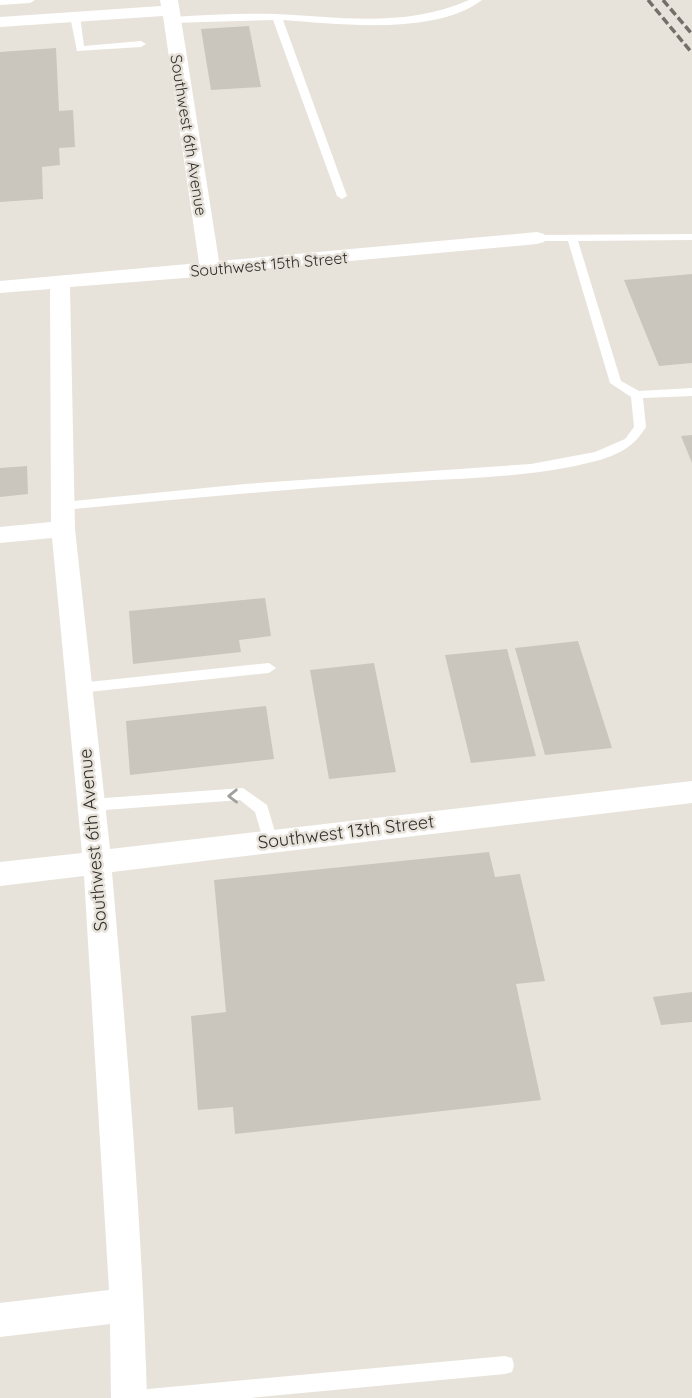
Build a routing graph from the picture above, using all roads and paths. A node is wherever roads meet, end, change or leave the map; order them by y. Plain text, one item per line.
1 (28, 0) edge
2 (477, 0) edge
3 (0, 2) edge
4 (171, 10) edge
5 (75, 16) junction
6 (277, 18) junction
7 (0, 22) edge
8 (141, 44) dead end
9 (342, 196) dead end
10 (692, 237) edge
11 (572, 238) junction
12 (537, 239) joint
13 (210, 270) junction
14 (60, 282) junction
15 (0, 287) edge
16 (692, 392) edge
17 (637, 395) junction
18 (63, 518) junction
19 (0, 535) edge
20 (269, 667) dead end
21 (79, 688) junction
22 (692, 792) edge
23 (91, 805) junction
24 (270, 842) junction
25 (97, 864) junction
26 (0, 874) edge
27 (127, 1305) junction
28 (0, 1320) edge
29 (505, 1365) dead end
30 (129, 1398) edge
31 (148, 1398) edge

1 - 3 lane
2 - 6 lane
4 - 5 street
4 - 6 lane
4 - 13 street, Southwest 6th Avenue
5 - 7 street
5 - 8 lane
6 - 9 lane
10 - 11 lane
11 - 12 lane
11 - 17 lane
12 - 13 street, Southwest 15th Street
13 - 14 street, Southwest 15th Street
14 - 15 street, Southwest 15th Street
14 - 18 street, Southwest 6th Avenue
16 - 17 lane
17 - 18 lane
18 - 19 street
18 - 21 street, Southwest 6th Avenue
20 - 21 lane
21 - 23 street, Southwest 6th Avenue
22 - 24 street, Southwest 13th Street
24 -> 23 lane
23 - 25 street, Southwest 6th Avenue
24 - 25 street, Southwest 13th Street
25 - 26 street, Southwest 13th Street
25 - 27 street, Southwest 6th Avenue
27 - 28 street
27 - 30 street, Southwest 6th Avenue
29 - 31 lane

